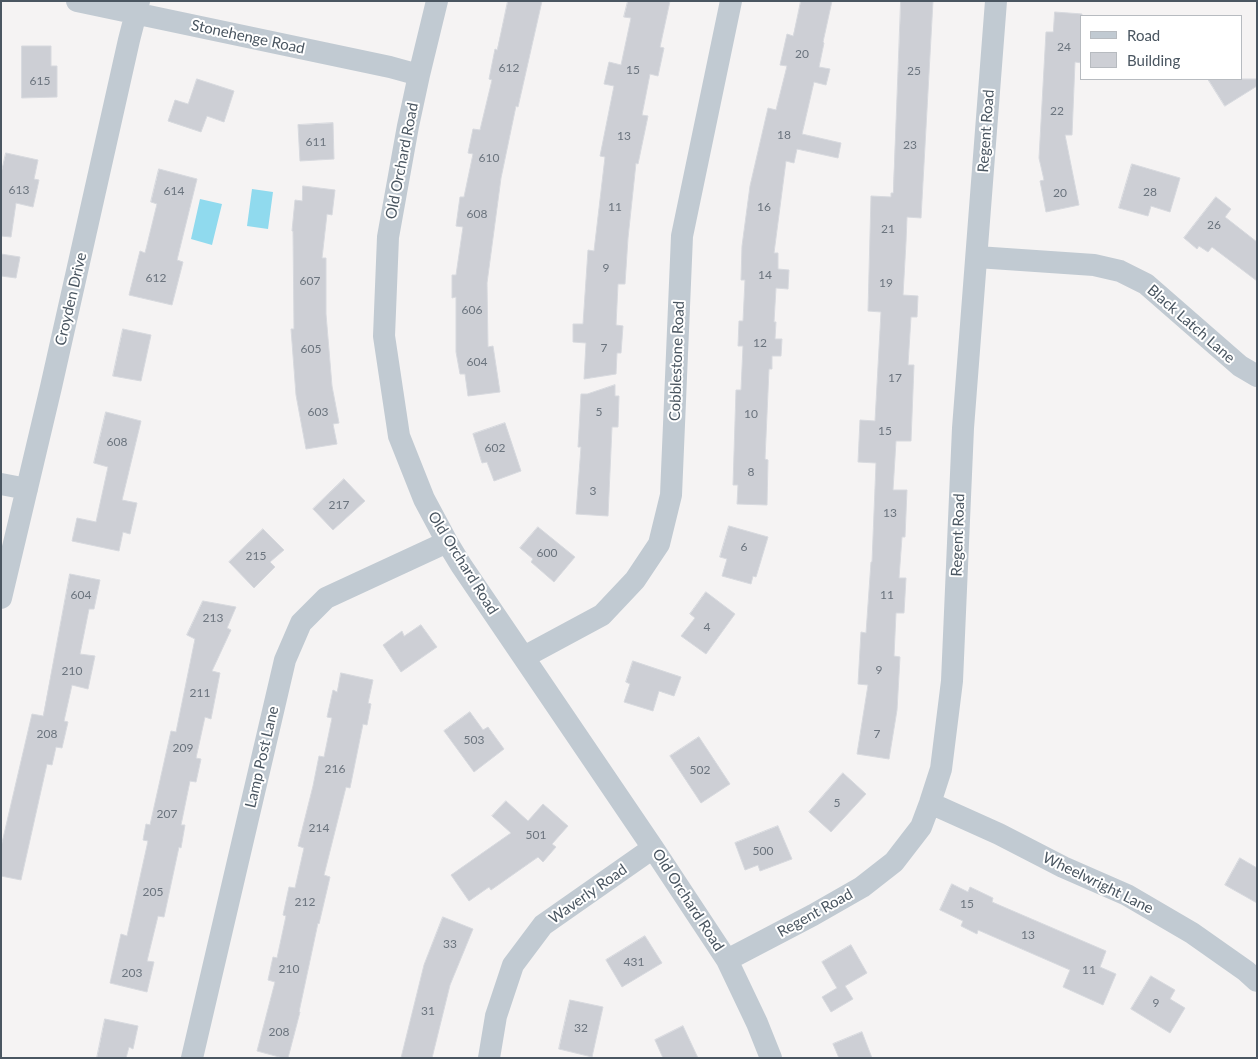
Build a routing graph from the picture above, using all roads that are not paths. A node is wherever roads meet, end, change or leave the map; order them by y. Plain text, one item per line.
1 (77, 1) edge
2 (437, 1) edge
3 (730, 1) edge
4 (996, 1) edge
5 (138, 7) edge
6 (419, 75) junction
7 (977, 257) junction
8 (1257, 376) edge
9 (1, 484) edge
10 (26, 489) junction
11 (447, 542) junction
12 (1, 598) edge
13 (524, 657) junction
14 (930, 803) junction
15 (653, 848) junction
16 (727, 960) junction
17 (1257, 981) edge
18 (192, 1058) edge
19 (489, 1058) edge
20 (771, 1058) edge

1 - 5 street, Stonehenge Road
2 - 6 street, Old Orchard Road
3 - 13 street, Cobblestone Road
4 - 7 street, Regent Road
5 - 6 street, Stonehenge Road
5 - 10 street, Croyden Drive
6 - 11 street, Old Orchard Road
7 - 8 street, Black Latch Lane
7 - 14 street, Regent Road
9 - 10 street
10 - 12 street, Croyden Drive
11 - 13 street, Old Orchard Road
11 - 18 street, Lamp Post Lane
13 - 15 street, Old Orchard Road
14 - 16 street, Regent Road
14 - 17 street, Wheelwright Lane
15 - 16 street, Old Orchard Road
15 - 19 street, Waverly Road
16 - 20 street, Old Orchard Road

